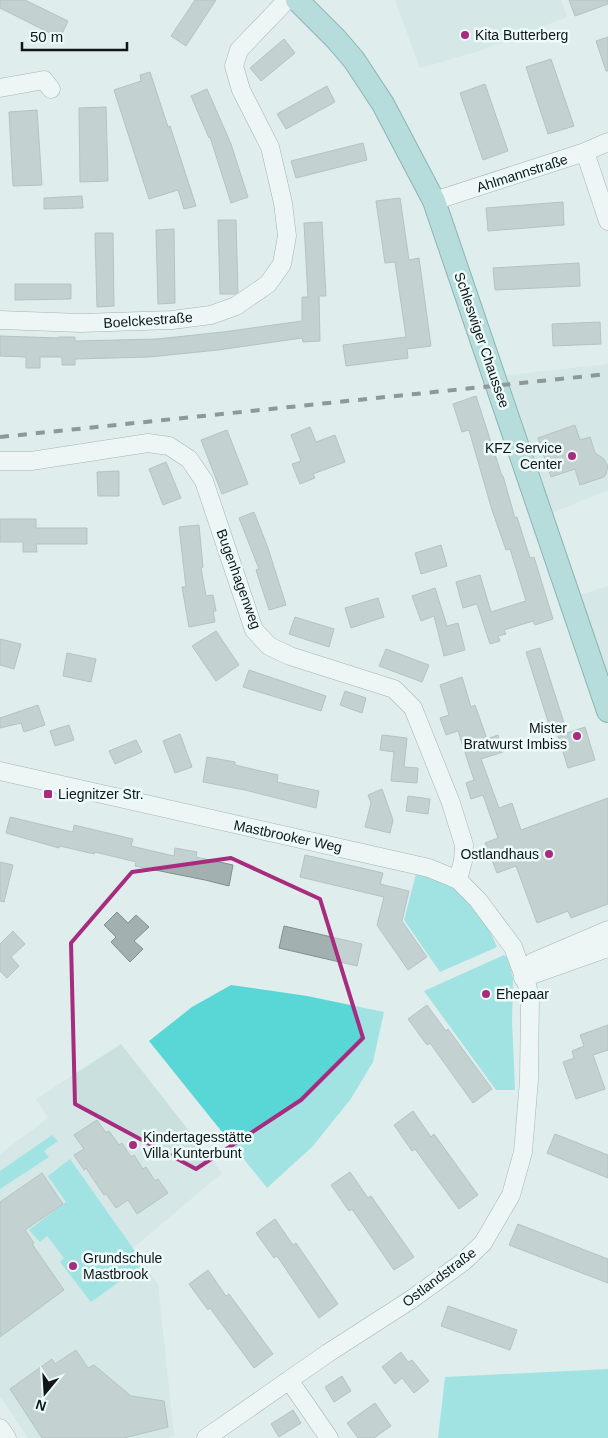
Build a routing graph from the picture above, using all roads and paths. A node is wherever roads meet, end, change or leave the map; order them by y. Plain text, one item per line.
1 (287, 0) edge
2 (297, 0) edge
3 (0, 88) edge
4 (51, 89) dead end
5 (608, 142) edge
6 (585, 152) junction
7 (434, 201) junction
8 (608, 221) edge
9 (0, 320) edge
10 (0, 461) edge
11 (608, 711) edge
12 (1, 773) edge
13 (458, 880) junction
14 (608, 930) edge
15 (608, 948) edge
16 (524, 978) junction
17 (289, 1380) junction
18 (0, 1428) edge
19 (7, 1438) edge
20 (206, 1438) edge
21 (329, 1438) edge

1 - 9 street, Boelckestraße
2 - 7 main road, Schleswiger Chaussee
3 - 4 street
5 - 6 street, Ahlmannstraße
6 - 7 street, Ahlmannstraße
6 - 8 street
7 - 11 main road, Schleswiger Chaussee
10 - 13 street, Bugenhagenweg
12 - 13 street, Mastbrooker Weg
13 - 16 street, Mastbrooker Weg
14 - 16 street
15 - 16 street
16 - 17 street, Ostlandstraße
17 - 20 street, Ostlandstraße
17 - 21 street
18 - 19 street

